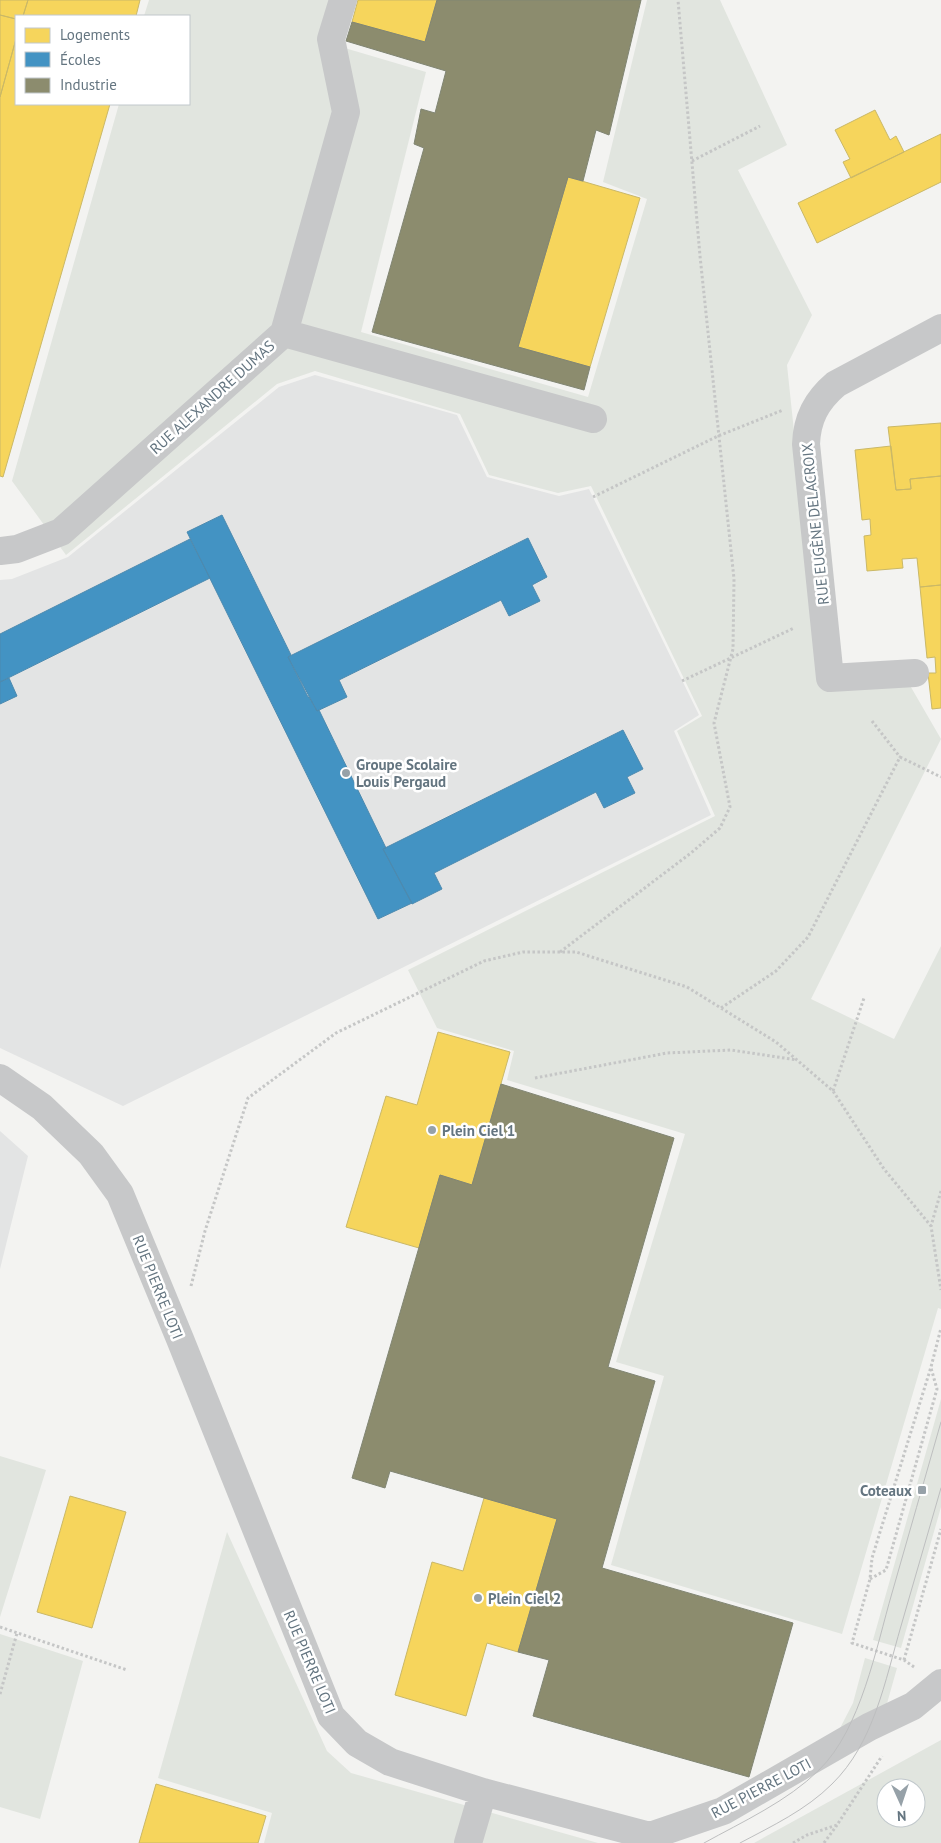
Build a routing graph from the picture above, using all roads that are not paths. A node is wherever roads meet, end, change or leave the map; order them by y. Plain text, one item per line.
1 (343, 0) edge
2 (941, 328) edge
3 (284, 333) junction
4 (593, 419) dead end
5 (0, 551) edge
6 (915, 673) dead end
7 (0, 1078) edge
8 (939, 1686) edge
9 (483, 1792) junction
10 (468, 1843) edge

1 - 3 street
2 - 6 street, RUE EUGÈNE DELACROIX
3 - 4 street, RUE ALEXANDRE DUMAS
3 - 5 street, RUE ALEXANDRE DUMAS
7 - 9 street, RUE PIERRE LOTI
8 - 9 street, RUE PIERRE LOTI
9 - 10 street

